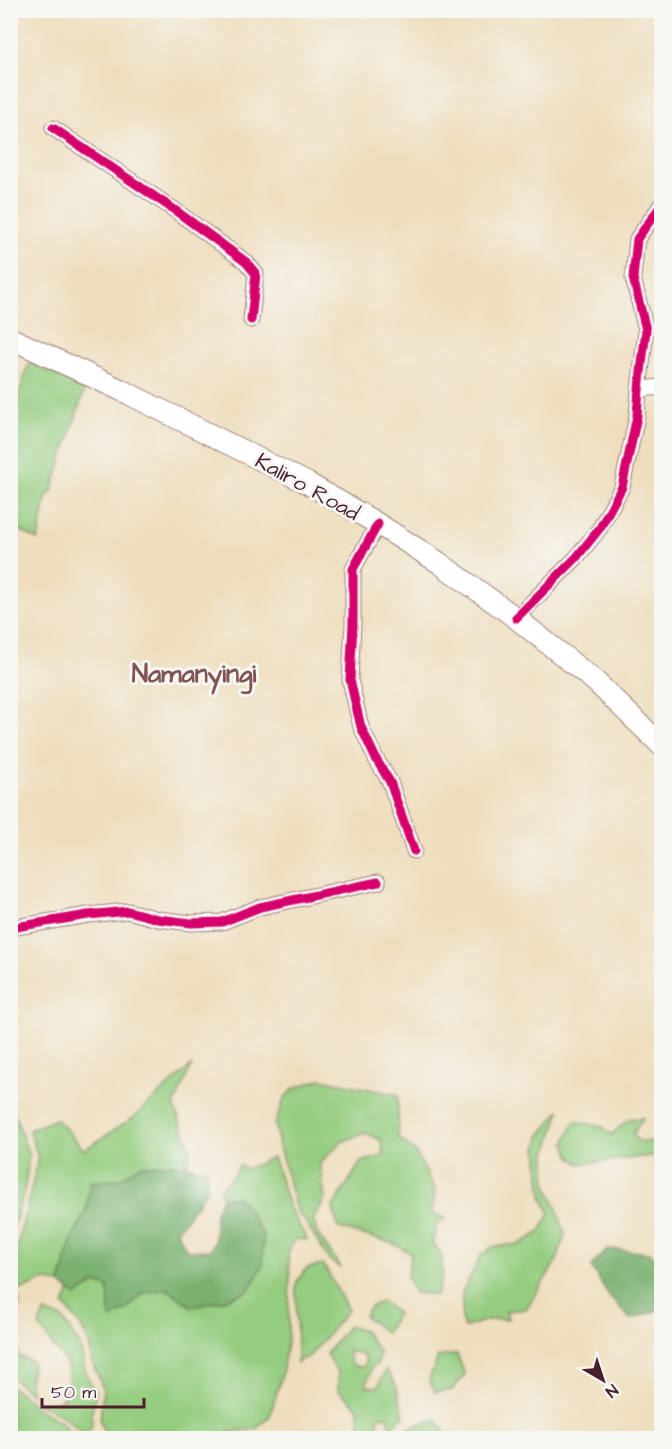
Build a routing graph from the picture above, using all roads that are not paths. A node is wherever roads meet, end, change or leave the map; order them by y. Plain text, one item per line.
1 (53, 128) dead end
2 (662, 204) edge
3 (251, 320) dead end
4 (10, 338) edge
5 (662, 387) edge
6 (639, 389) junction
7 (378, 524) junction
8 (516, 618) junction
9 (662, 746) edge
10 (414, 851) dead end
11 (378, 882) dead end
12 (10, 928) edge

1 - 3 street
2 - 6 street
4 - 7 main road, Kaliro Road
5 - 6 street
6 - 8 street
7 - 8 main road, Kaliro Road
7 - 10 street
8 - 9 main road, Kaliro Road
11 - 12 street

